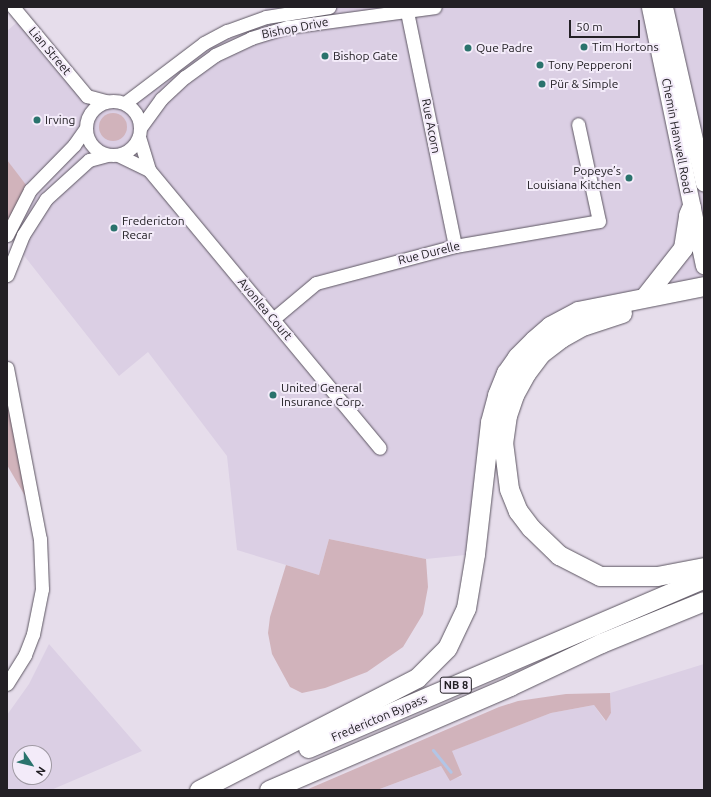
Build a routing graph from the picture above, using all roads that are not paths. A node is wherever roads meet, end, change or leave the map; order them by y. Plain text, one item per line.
1 (13, 7) edge
2 (329, 7) edge
3 (435, 7) edge
4 (650, 7) edge
5 (664, 7) edge
6 (407, 9) edge
7 (87, 96) junction
8 (106, 101) junction
9 (125, 103) junction
10 (86, 124) junction
11 (578, 124) dead end
12 (140, 133) junction
13 (113, 155) junction
14 (149, 170) junction
15 (704, 183) edge
16 (691, 208) junction
17 (7, 235) edge
18 (455, 246) junction
19 (704, 265) edge
20 (7, 275) edge
21 (704, 286) edge
22 (646, 295) junction
23 (704, 298) edge
24 (273, 319) junction
25 (7, 368) edge
26 (380, 448) dead end
27 (704, 567) edge
28 (704, 578) edge
29 (704, 601) edge
30 (7, 684) edge
31 (199, 790) edge
32 (208, 790) edge
33 (269, 790) edge

1 - 7 street, Lian Street
2 - 9 street, Bishop Drive
3 - 6 street, Bishop Drive
4 - 16 main road, Chemin Hanwell Road
5 - 15 main road, Chemin Hanwell Road
6 - 12 street, Bishop Drive
6 - 18 street, Rue Acorn
7 - 8 street
7 - 10 street
8 - 9 street
8 - 10 street
9 - 12 street
10 - 13 street
10 - 17 street
11 - 18 street, Rue Durelle
12 - 13 street
12 - 14 street, Avonlea Court
13 - 14 street, Avonlea Court
13 - 20 street
14 - 24 street, Avonlea Court
16 - 19 main road, Chemin Hanwell Road
16 - 22 highway
18 - 24 street, Rue Durelle
21 - 22 highway
22 - 31 highway
23 - 27 highway
24 - 26 street, Avonlea Court
25 - 30 street
28 - 32 highway, Fredericton Bypass / NB 8
29 - 33 highway, Fredericton Bypass / NB 8

